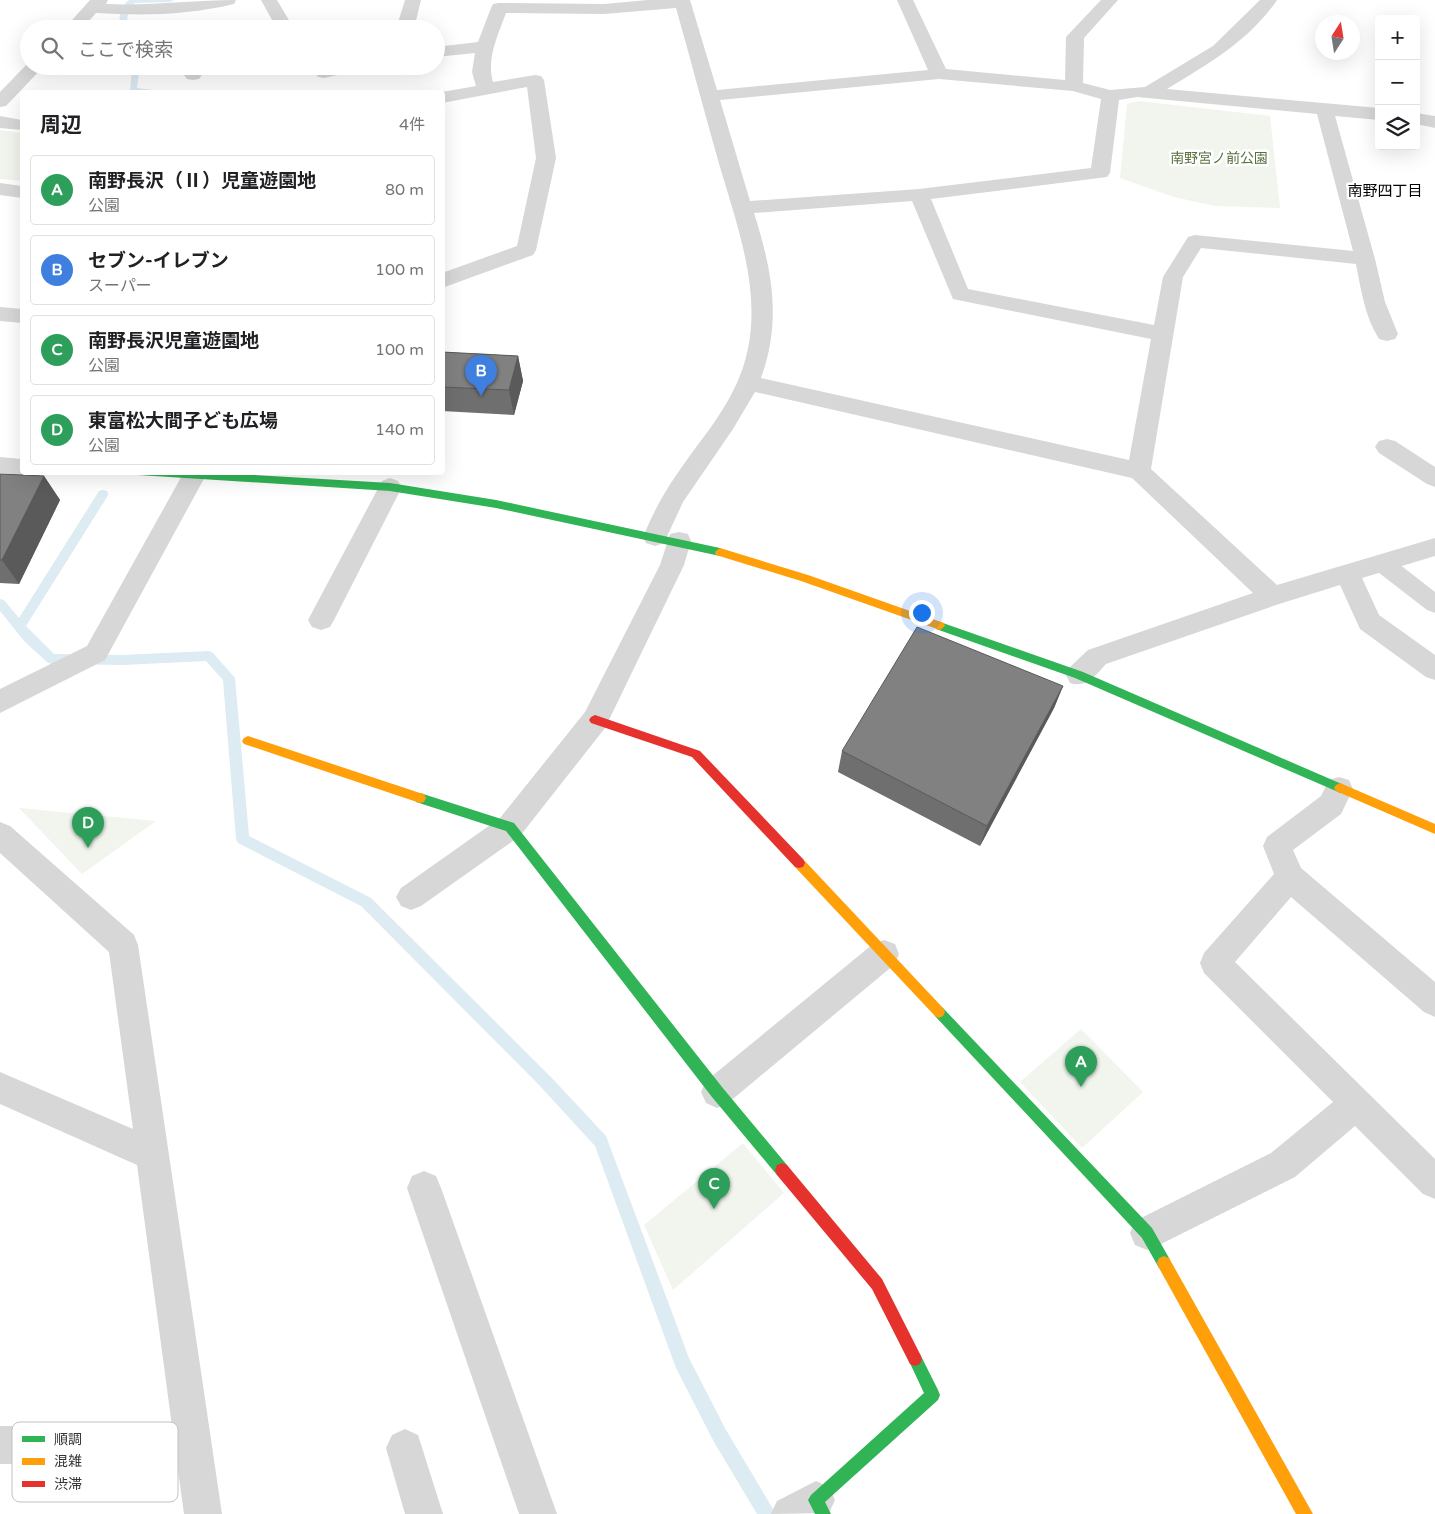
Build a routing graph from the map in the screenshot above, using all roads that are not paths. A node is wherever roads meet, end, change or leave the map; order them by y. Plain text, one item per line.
1 (228, 0) edge
2 (269, 0) edge
3 (413, 0) edge
4 (906, 0) edge
5 (1110, 0) edge
6 (1269, 0) edge
7 (682, 1) edge
8 (96, 4) edge
9 (81, 20) edge
10 (280, 20) edge
11 (407, 20) edge
12 (484, 47) junction
13 (445, 51) edge
14 (939, 74) junction
15 (26, 75) edge
16 (1074, 86) junction
17 (486, 88) junction
18 (1148, 93) junction
19 (708, 96) junction
20 (1110, 96) junction
21 (445, 97) edge
22 (0, 102) edge
23 (1325, 111) junction
24 (1375, 114) edge
25 (1420, 119) edge
26 (0, 122) edge
27 (1435, 122) edge
28 (20, 125) edge
29 (0, 188) edge
30 (20, 192) edge
31 (918, 195) junction
32 (742, 208) junction
33 (1365, 259) junction
34 (445, 280) edge
35 (0, 314) edge
36 (20, 316) edge
37 (1162, 334) junction
38 (1387, 334) dead end
39 (748, 383) junction
40 (1387, 447) dead end
41 (0, 465) edge
42 (20, 466) edge
43 (1139, 470) junction
44 (194, 475) edge
45 (271, 475) edge
46 (365, 478) edge
47 (1435, 478) edge
48 (390, 487) junction
49 (667, 539) junction
50 (1435, 547) edge
51 (1382, 563) junction
52 (1348, 574) junction
53 (1273, 596) junction
54 (1435, 604) edge
55 (321, 620) dead end
56 (1435, 669) edge
57 (1079, 675) junction
58 (0, 702) edge
59 (596, 720) junction
60 (248, 741) dead end
61 (1339, 788) junction
62 (510, 826) junction
63 (1435, 829) edge
64 (0, 835) edge
65 (1290, 877) junction
66 (411, 897) dead end
67 (884, 954) junction
68 (1435, 1002) edge
69 (0, 1088) edge
70 (717, 1092) junction
71 (1356, 1104) junction
72 (153, 1155) junction
73 (1435, 1182) edge
74 (424, 1188) dead end
75 (1147, 1233) junction
76 (178, 1444) edge
77 (193, 1444) junction
78 (405, 1448) dead end
79 (809, 1509) edge
80 (203, 1514) edge
81 (424, 1514) edge
82 (538, 1514) edge
83 (1305, 1514) edge

1 - 8 street
2 - 10 street
3 - 11 street
4 - 14 street
5 - 16 street
6 - 18 street
7 - 12 street
7 - 19 street
8 - 9 street
12 - 13 street
12 - 17 street
14 - 16 street
14 - 19 street
15 - 22 street
16 - 20 street
17 - 21 street
17 - 34 street
18 - 20 street
18 - 23 street
19 - 32 street
20 - 31 street
23 - 24 street
23 - 33 street
25 - 27 street
26 - 28 street
29 - 30 street
31 - 32 street
31 - 37 street
32 - 39 street
33 - 37 street
33 - 38 street
35 - 36 street
37 - 43 street
39 - 43 street
39 - 49 street
40 - 47 street
41 - 42 street
43 - 53 street
44 - 58 street
45 - 46 street
46 - 48 street
48 - 49 street
48 - 55 street
49 - 57 street
49 - 59 street
50 - 51 street
51 - 52 street
51 - 54 lane
52 - 53 street
52 - 56 street
53 - 57 street
57 - 61 street
59 - 62 street
59 - 67 street
60 - 62 street
61 - 63 street
61 - 65 street
62 - 66 street
62 - 70 street
64 - 72 street
65 - 68 street
65 - 71 street
67 - 70 street
67 - 75 street
69 - 72 street
70 - 79 street
71 - 73 street
71 - 75 street
72 - 77 street
74 - 82 street
75 - 83 street
76 - 77 street
77 - 80 street
78 - 81 street

